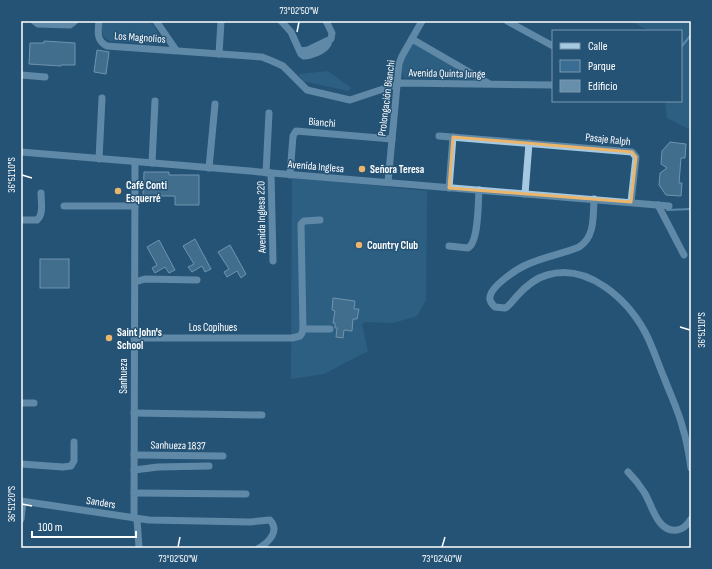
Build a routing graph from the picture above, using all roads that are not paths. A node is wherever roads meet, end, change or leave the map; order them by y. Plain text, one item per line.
1 (34, 21) edge
2 (75, 21) edge
3 (99, 21) edge
4 (156, 21) edge
5 (221, 21) edge
6 (281, 21) edge
7 (326, 21) edge
8 (422, 21) edge
9 (507, 21) edge
10 (412, 39) junction
11 (328, 44) dead end
12 (552, 45) edge
13 (176, 50) junction
14 (300, 51) junction
15 (219, 54) junction
16 (21, 75) edge
17 (44, 77) dead end
18 (396, 84) junction
19 (490, 84) junction
20 (552, 85) edge
21 (102, 98) dead end
22 (155, 101) dead end
23 (214, 104) dead end
24 (269, 113) dead end
25 (439, 136) dead end
26 (453, 137) junction
27 (392, 139) junction
28 (529, 143) junction
29 (21, 152) edge
30 (99, 159) junction
31 (135, 162) junction
32 (152, 163) junction
33 (209, 168) junction
34 (269, 173) junction
35 (290, 175) junction
36 (388, 182) junction
37 (449, 188) junction
38 (479, 190) junction
39 (41, 193) dead end
40 (525, 194) junction
41 (594, 199) junction
42 (631, 202) junction
43 (658, 205) junction
44 (64, 206) dead end
45 (135, 206) junction
46 (669, 206) dead end
47 (21, 220) edge
48 (320, 220) dead end
49 (449, 246) dead end
50 (684, 255) dead end
51 (273, 261) dead end
52 (197, 280) dead end
53 (135, 282) junction
54 (161, 284) dead end
55 (330, 328) dead end
56 (303, 329) junction
57 (134, 338) junction
58 (21, 403) edge
59 (34, 403) dead end
60 (134, 414) junction
61 (262, 415) dead end
62 (74, 442) dead end
63 (134, 455) junction
64 (223, 456) dead end
65 (21, 464) edge
66 (209, 466) dead end
67 (691, 468) edge
68 (134, 470) junction
69 (628, 472) dead end
70 (134, 493) junction
71 (246, 494) dead end
72 (22, 501) edge
73 (691, 518) edge
74 (21, 519) edge
75 (135, 519) junction
76 (139, 548) edge
77 (259, 548) edge

1 - 2 street
3 - 13 street, Los Magnolios
4 - 13 street
5 - 15 street
6 - 14 street
7 - 14 street
8 - 10 street, Prolongación Bianchi
9 - 12 street
10 - 18 street, Prolongación Bianchi
10 - 19 street
11 - 14 street
13 - 15 street, Avenida Quinta Junge
15 - 18 street, Avenida Quinta Junge
16 - 17 street
18 - 19 street, Avenida Quinta Junge
18 - 27 street, Prolongación Bianchi
19 - 20 street, Avenida Quinta Junge
21 - 30 street
22 - 32 street
23 - 33 street
24 - 34 street, Avenida Inglesa 220
25 - 26 street, Pasaje Ralph
26 - 28 street, Pasaje Ralph
26 - 37 street
27 - 35 street, Bianchi
27 - 36 street, Prolongación Bianchi
28 - 40 street
28 - 42 street, Pasaje Ralph
29 - 30 street, Avenida Inglesa
30 - 31 street, Avenida Inglesa
31 - 32 street, Avenida Inglesa
31 - 45 street, Sanhueza
32 - 33 street, Avenida Inglesa
33 - 34 street, Avenida Inglesa
34 - 35 street, Avenida Inglesa
34 - 51 street, Avenida Inglesa 220
35 - 36 street, Avenida Inglesa
36 - 37 street, Avenida Inglesa
37 - 38 street, Avenida Inglesa
38 - 40 street, Avenida Inglesa
38 - 49 street
39 - 47 street
40 - 41 street, Avenida Inglesa
41 - 42 street, Avenida Inglesa
41 - 67 street
42 - 43 street, Avenida Inglesa
43 - 46 street, Avenida Inglesa
43 - 50 street
44 - 45 street
45 - 53 street, Sanhueza
48 - 56 street
52 - 53 street
53 - 54 street
53 - 57 street, Sanhueza
55 - 56 street
56 - 57 street, Los Copihues
57 - 60 street, Sanhueza
58 - 59 street
60 - 61 street
60 - 63 street, Sanhueza
62 - 65 street
63 - 64 street, Sanhueza 1837
63 - 68 street, Sanhueza
66 - 68 street
68 - 70 street, Sanhueza
69 - 73 street
70 - 71 street
70 - 75 street, Sanhueza
72 - 74 street
72 - 75 street, Sanders
75 - 76 street, Sanhueza
75 - 77 street, Sanders

